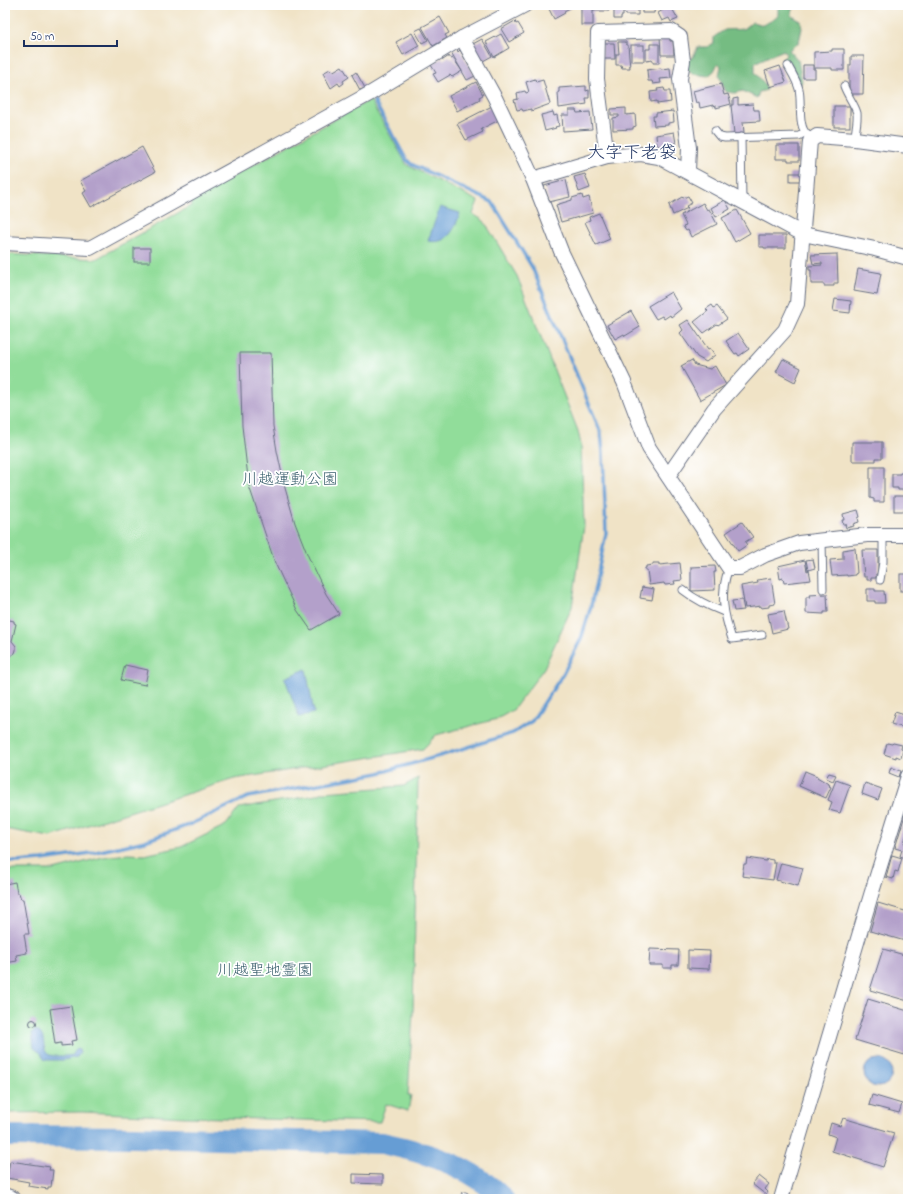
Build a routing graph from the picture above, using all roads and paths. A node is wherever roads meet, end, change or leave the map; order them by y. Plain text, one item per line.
1 (525, 5) edge
2 (462, 38) junction
3 (788, 66) dead end
4 (844, 86) dead end
5 (715, 131) dead end
6 (808, 136) junction
7 (741, 137) junction
8 (855, 139) junction
9 (908, 146) edge
10 (607, 157) junction
11 (688, 171) junction
12 (533, 179) junction
13 (742, 201) junction
14 (803, 234) junction
15 (5, 243) edge
16 (908, 258) edge
17 (668, 476) junction
18 (883, 535) junction
19 (908, 535) edge
20 (822, 540) junction
21 (729, 568) junction
22 (880, 580) dead end
23 (823, 589) dead end
24 (682, 590) dead end
25 (724, 612) junction
26 (762, 635) dead end
27 (908, 776) edge
28 (5, 1197) edge
29 (11, 1199) edge
30 (781, 1199) edge

1 - 2 street
2 - 12 street
2 - 15 street
3 - 6 lane
4 - 8 lane
5 - 7 lane
6 - 7 lane
6 - 8 street
6 - 14 street
7 - 13 lane
8 - 9 street
10 - 11 street
10 - 11 street
10 - 12 street
11 - 13 street
12 - 17 street
13 - 14 street
14 - 16 street
14 - 17 street
17 - 21 street
18 - 19 street
18 - 20 street
18 - 22 lane
20 - 21 street
20 - 23 lane
21 - 25 lane
24 - 25 lane
25 - 26 lane
27 - 30 street
28 - 29 street

